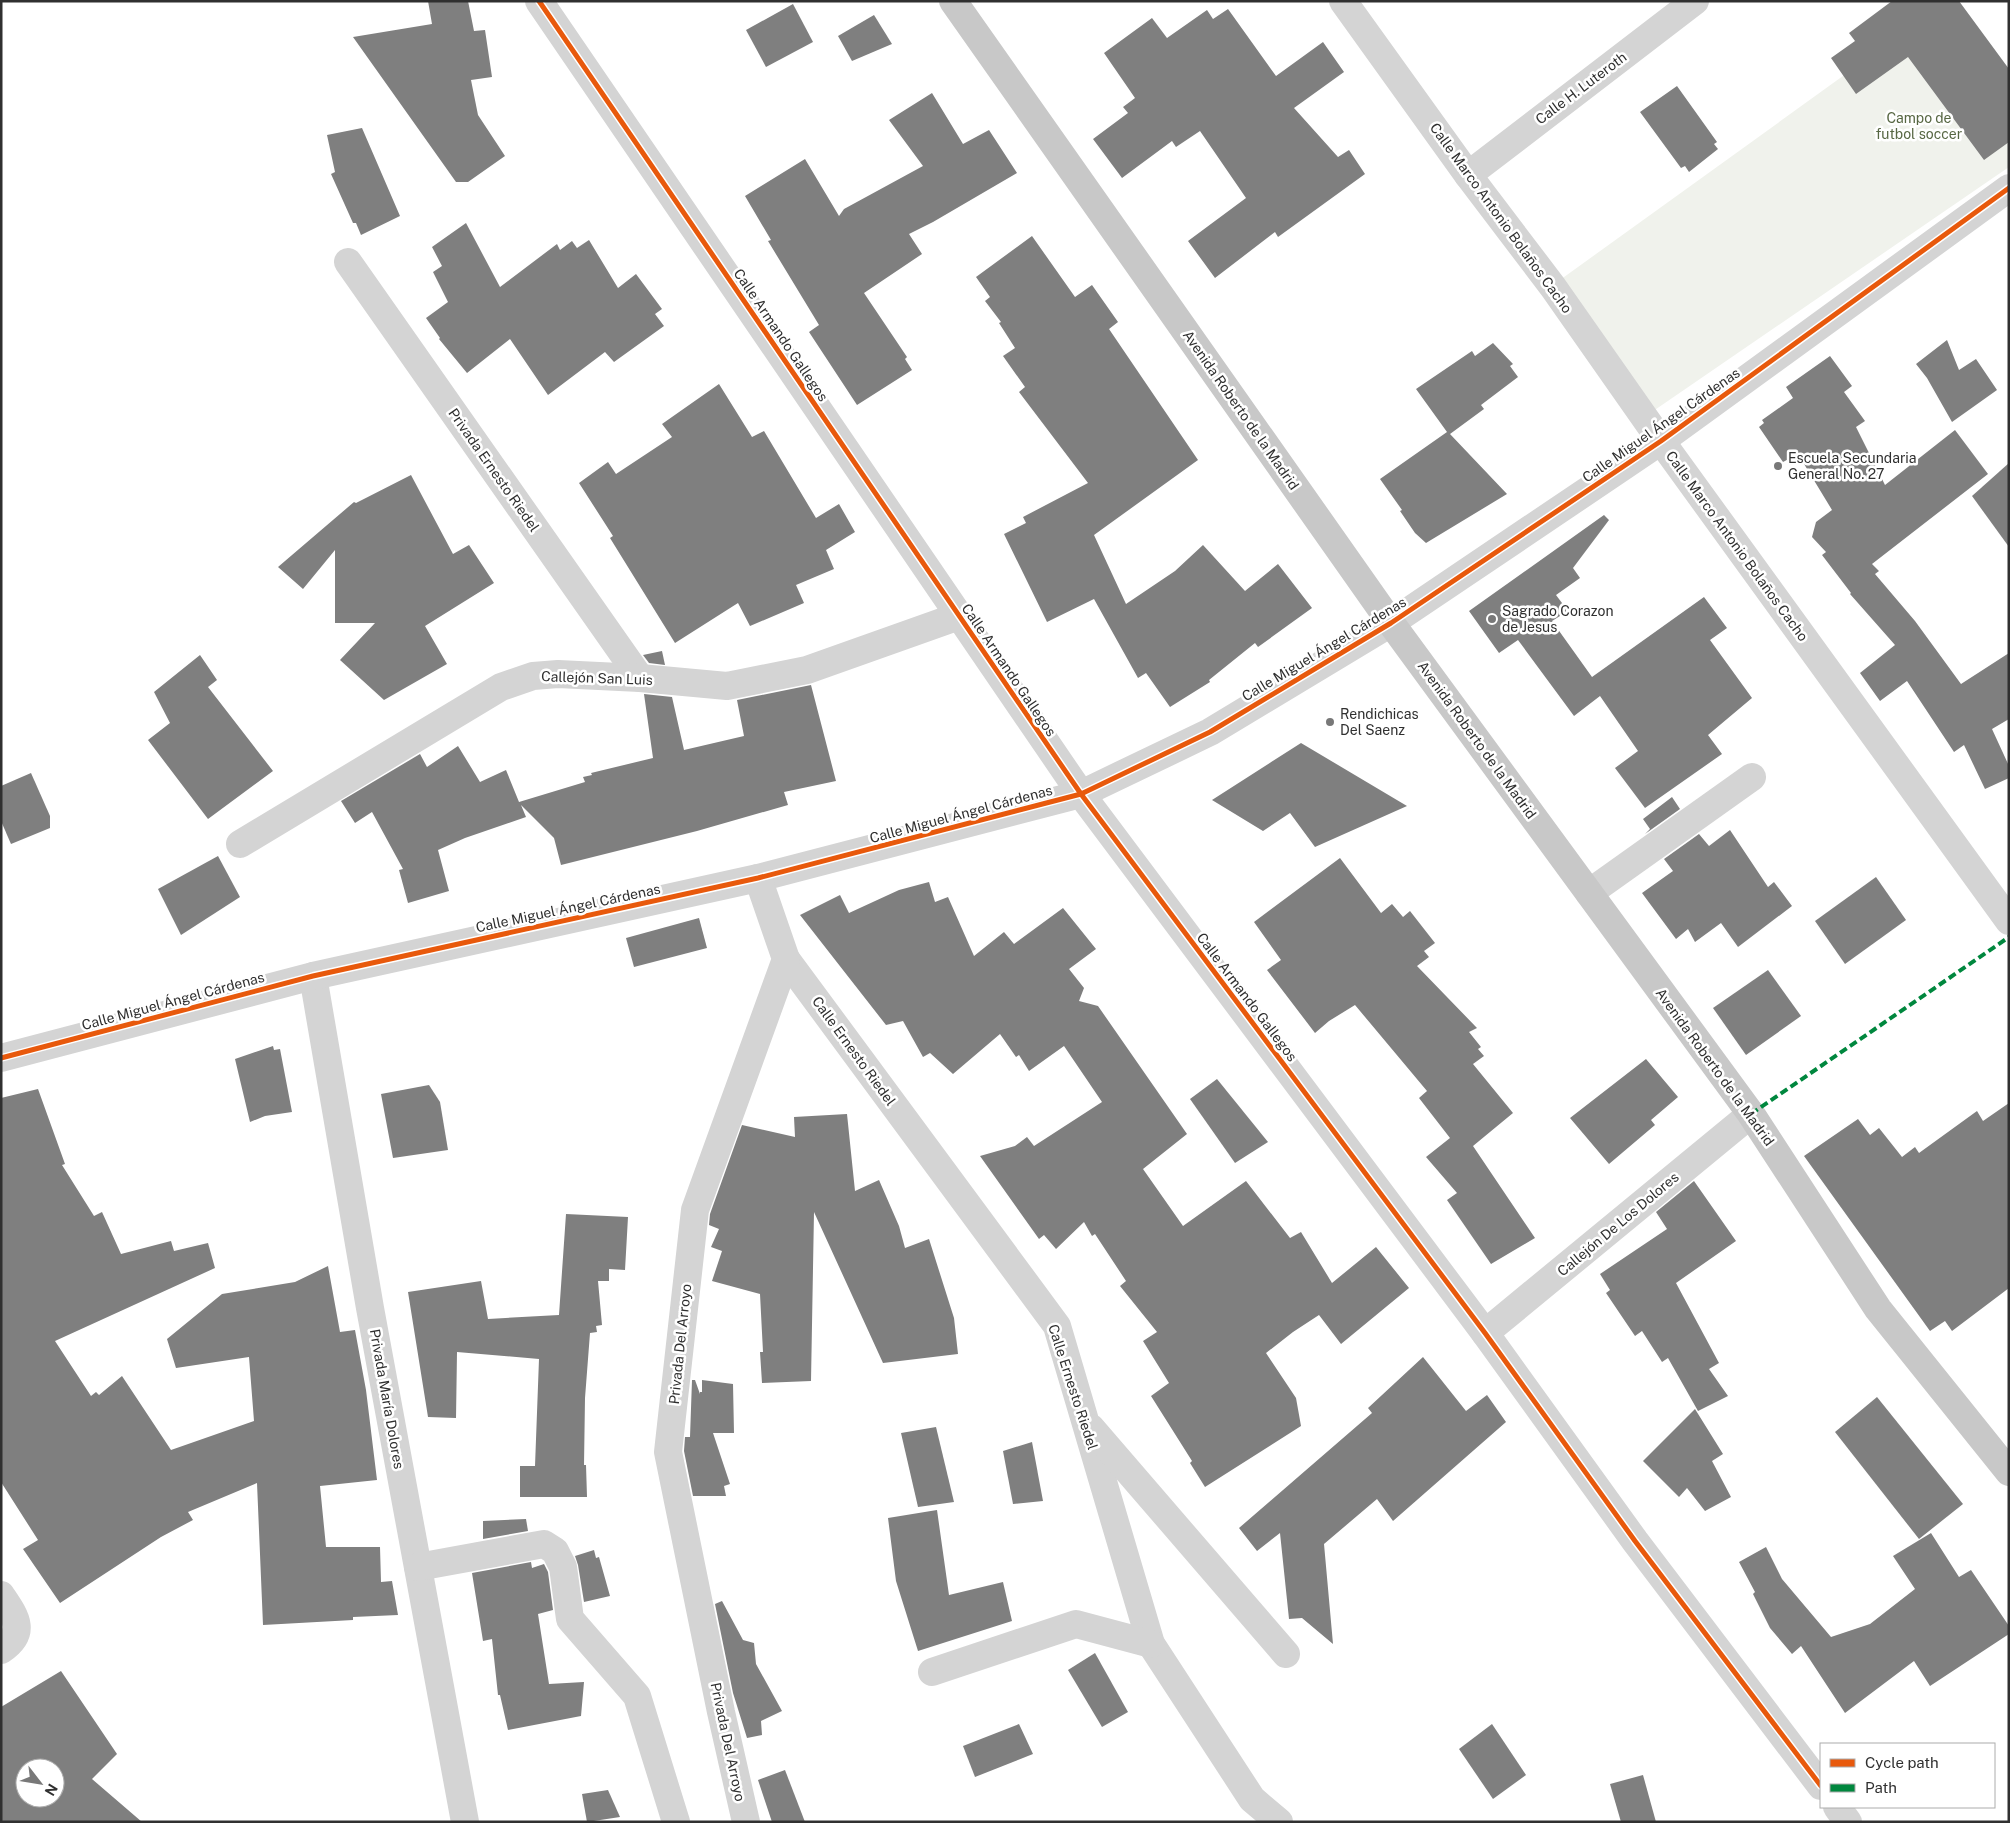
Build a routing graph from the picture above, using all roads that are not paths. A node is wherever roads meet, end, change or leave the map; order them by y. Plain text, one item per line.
1 (539, 1) edge
2 (953, 1) edge
3 (1343, 1) edge
4 (1695, 1) edge
5 (1468, 174) junction
6 (2009, 188) edge
7 (348, 262) dead end
8 (1660, 441) junction
9 (960, 616) junction
10 (1391, 623) junction
11 (640, 678) junction
12 (1752, 776) dead end
13 (1081, 794) junction
14 (240, 844) dead end
15 (758, 878) junction
16 (1589, 893) junction
17 (2009, 921) edge
18 (786, 959) junction
19 (313, 976) junction
20 (1, 1058) edge
21 (1750, 1114) junction
22 (1485, 1334) junction
23 (1085, 1420) junction
24 (2009, 1472) edge
25 (418, 1567) junction
26 (1, 1595) edge
27 (1152, 1644) junction
28 (1, 1650) edge
29 (1286, 1654) dead end
30 (932, 1672) dead end
31 (1820, 1785) edge
32 (1838, 1808) edge
33 (465, 1822) edge
34 (676, 1822) edge
35 (746, 1822) edge
36 (1280, 1822) edge
37 (1848, 1822) edge

1 - 9 street, Calle Armando Gallegos
2 - 10 main road, Avenida Roberto de la Madrid
3 - 5 street, Calle Marco Antonio Bolaños Cacho
4 - 5 street, Calle H. Luteroth
5 - 8 street, Calle Marco Antonio Bolaños Cacho
6 - 8 street, Calle Miguel Ángel Cárdenas
7 - 11 street, Privada Ernesto Riedel
8 - 10 street, Calle Miguel Ángel Cárdenas
8 - 17 street, Calle Marco Antonio Bolaños Cacho
9 - 11 street, Callejón San Luis
9 - 13 street, Calle Armando Gallegos
10 - 13 street, Calle Miguel Ángel Cárdenas
10 - 16 main road, Avenida Roberto de la Madrid
11 - 14 street, Callejón San Luis
12 - 16 street
13 - 15 street, Calle Miguel Ángel Cárdenas
13 - 22 street, Calle Armando Gallegos
15 - 18 street
15 - 19 street, Calle Miguel Ángel Cárdenas
16 - 21 main road, Avenida Roberto de la Madrid
18 - 23 street, Calle Ernesto Riedel
18 - 35 street, Privada Del Arroyo
19 - 20 street, Calle Miguel Ángel Cárdenas
19 - 25 street, Privada María Dolores
21 - 22 street, Callejón De Los Dolores
21 - 24 main road, Avenida Roberto de la Madrid
22 - 31 street, Calle Armando Gallegos
23 - 27 street, Calle Ernesto Riedel
23 - 29 street
25 - 33 street, Privada María Dolores
25 - 34 street
26 - 28 street
27 - 30 street
27 - 36 street, Calle Ernesto Riedel
32 - 37 street

